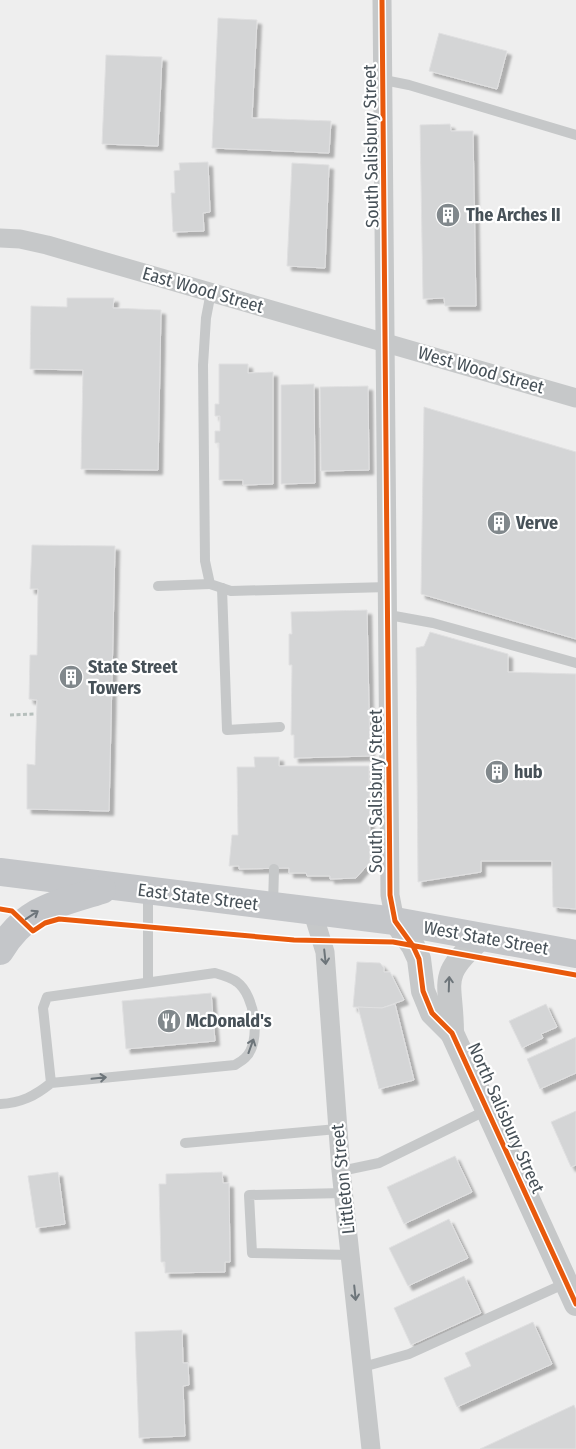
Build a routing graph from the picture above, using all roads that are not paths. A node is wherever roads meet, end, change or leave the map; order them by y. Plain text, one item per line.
1 (382, 0) edge
2 (384, 80) junction
3 (576, 135) edge
4 (0, 238) edge
5 (211, 292) junction
6 (386, 343) junction
7 (576, 398) edge
8 (210, 584) junction
9 (158, 586) dead end
10 (389, 587) junction
11 (222, 588) junction
12 (389, 616) junction
13 (576, 663) edge
14 (280, 727) dead end
15 (274, 869) dead end
16 (0, 872) edge
17 (113, 887) junction
18 (148, 891) junction
19 (272, 906) junction
20 (312, 910) junction
21 (395, 921) junction
22 (481, 938) junction
23 (0, 951) edge
24 (576, 954) edge
25 (148, 982) junction
26 (452, 1033) junction
27 (51, 1083) junction
28 (0, 1104) edge
29 (487, 1110) junction
30 (337, 1129) junction
31 (185, 1143) dead end
32 (341, 1171) junction
33 (344, 1193) junction
34 (350, 1255) junction
35 (571, 1294) edge
36 (363, 1367) junction
37 (371, 1449) edge

1 - 2 street, South Salisbury Street
2 - 3 lane
2 - 6 street, South Salisbury Street
4 - 5 street, East Wood Street
5 - 6 street, East Wood Street
5 - 8 lane
6 - 7 street, West Wood Street
6 - 10 street, South Salisbury Street
8 - 9 lane
8 - 11 lane
10 - 11 lane
10 - 12 street, South Salisbury Street
11 - 14 lane
12 - 13 lane
12 - 21 street, South Salisbury Street
15 - 19 lane
16 - 17 main road, East State Street
17 - 18 main road, East State Street
23 -> 17 main road
18 - 19 main road, East State Street
18 - 25 lane
19 - 20 main road, East State Street
20 - 21 main road, East State Street
20 -> 30 street, Littleton Street
21 - 22 main road, West State Street
21 - 26 street, North Salisbury Street
22 - 24 main road, West State Street
26 -> 22 street, North Salisbury Street
25 - 27 lane
27 -> 25 lane
26 - 29 street, North Salisbury Street
27 - 28 lane
29 - 32 lane
29 - 35 street, North Salisbury Street
30 - 31 lane
30 - 32 street, Littleton Street
32 - 33 street, Littleton Street
33 - 34 street, Littleton Street
33 - 34 lane
34 -> 36 street, Littleton Street
35 - 36 lane
36 - 37 street, Littleton Street

